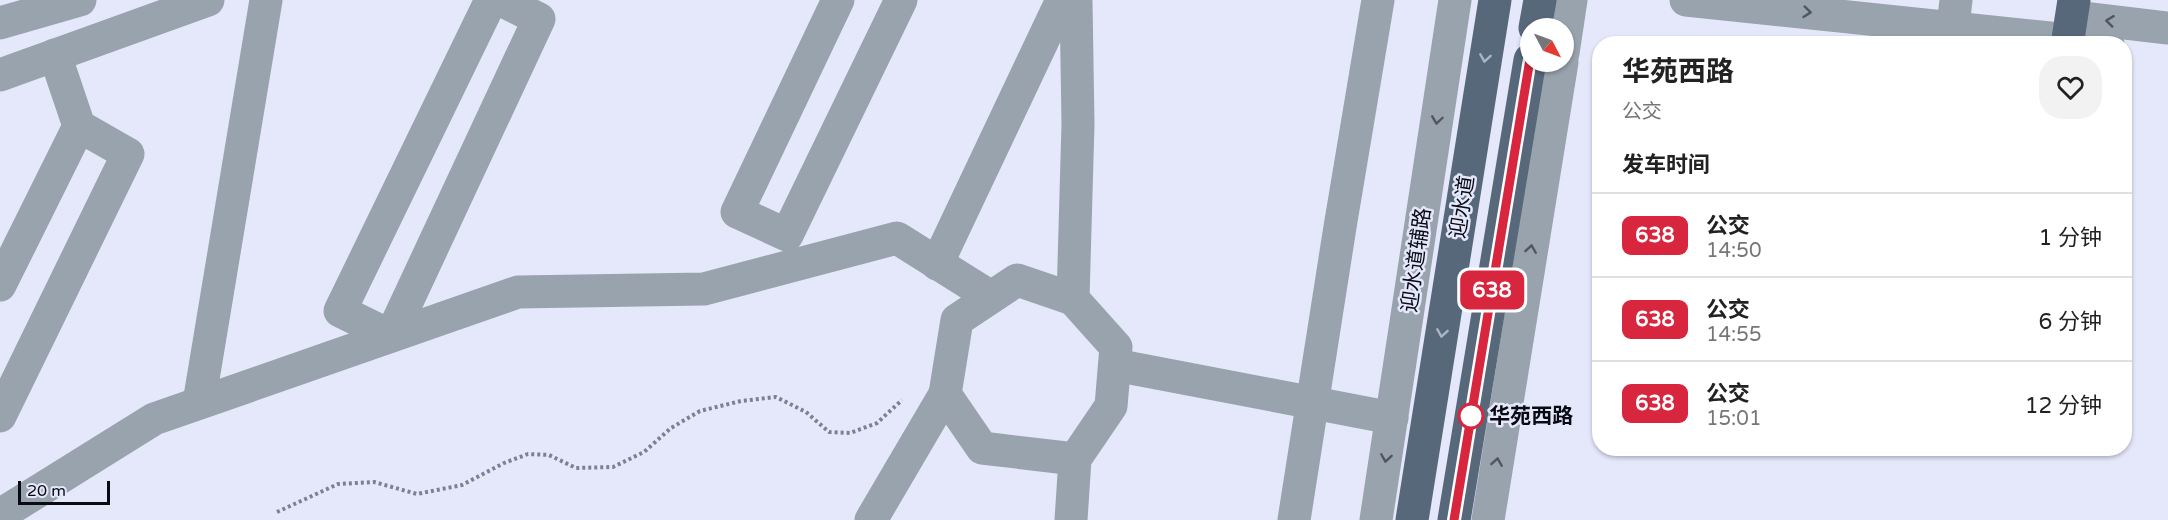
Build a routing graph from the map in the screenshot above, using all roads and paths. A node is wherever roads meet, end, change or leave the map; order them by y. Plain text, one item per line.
1 (80, 0) edge
2 (208, 0) edge
3 (266, 0) edge
4 (491, 0) edge
5 (501, 0) edge
6 (838, 0) edge
7 (901, 0) edge
8 (1062, 0) edge
9 (1076, 0) edge
10 (1378, 0) edge
11 (1455, 0) edge
12 (1495, 0) edge
13 (1540, 0) edge
14 (1572, 0) edge
15 (1686, 0) edge
16 (1903, 0) edge
17 (1954, 11) edge
18 (1537, 18) edge
19 (1569, 18) edge
20 (2071, 19) edge
21 (0, 23) edge
22 (2168, 28) edge
23 (2096, 36) edge
24 (2132, 46) edge
25 (2168, 50) edge
26 (55, 55) junction
27 (1528, 72) edge
28 (1560, 72) edge
29 (0, 75) edge
30 (79, 126) junction
31 (791, 250) junction
32 (937, 264) junction
33 (0, 285) edge
34 (991, 297) junction
35 (1073, 299) junction
36 (391, 336) junction
37 (1114, 365) junction
38 (910, 392) dead end
39 (945, 394) junction
40 (1313, 402) junction
41 (199, 403) junction
42 (0, 416) edge
43 (1392, 418) junction
44 (1075, 459) junction
45 (277, 512) dead end
46 (0, 515) edge
47 (872, 520) edge
48 (1071, 520) edge
49 (1294, 520) edge
50 (1376, 520) edge
51 (1412, 520) edge
52 (1454, 520) edge
53 (1488, 520) edge

1 - 21 street
2 - 26 street
3 - 41 street
4 - 36 street
5 - 36 street
6 - 31 street
7 - 31 street
8 - 32 street
9 - 35 street
10 - 40 street
11 -> 43 street, 迎水道辅路
12 -> 51 main road, 迎水道
13 - 18 main road
14 - 19 street
15 -> 17 street
16 - 17 street
17 - 20 street
22 -> 20 street
20 - 23 street
24 - 25 street
26 - 29 street
26 - 30 street
27 - 52 main road, 迎水道
53 -> 28 street
30 - 33 street
30 - 42 street
31 - 32 street
31 - 36 street
32 - 34 street
34 - 35 street
34 - 39 street
35 - 37 street
36 - 41 street
37 - 40 street
37 - 44 street
38 - 45 path
39 - 44 street
39 - 47 street
40 - 43 street
40 - 49 street
41 - 46 street
43 -> 50 street, 迎水道辅路
44 - 48 street

